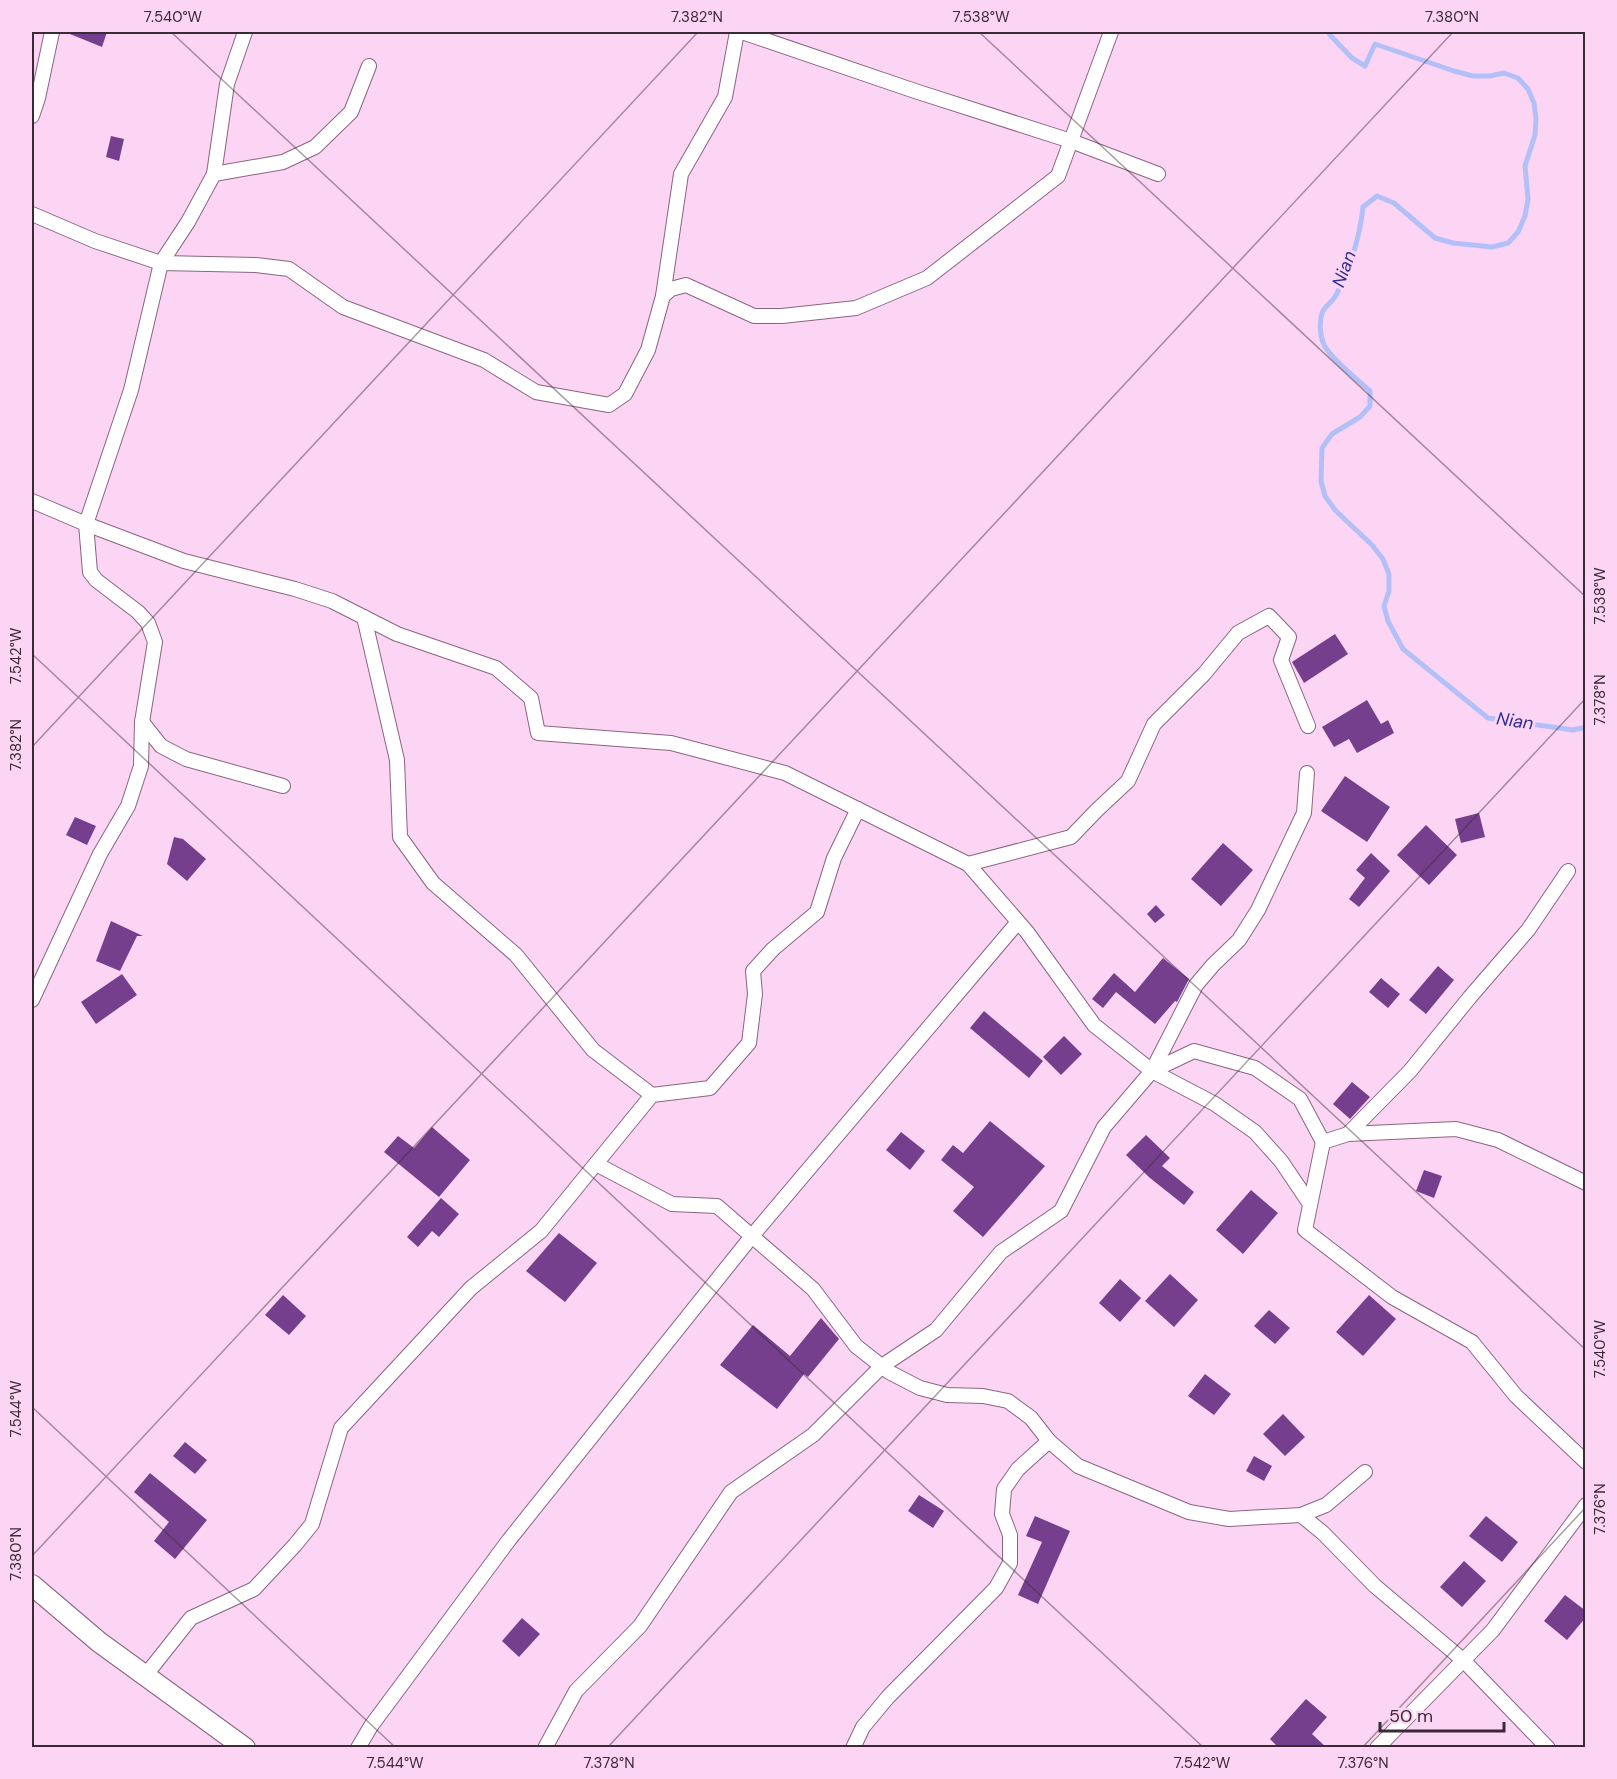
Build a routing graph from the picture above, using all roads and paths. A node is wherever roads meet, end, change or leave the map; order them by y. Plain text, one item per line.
1 (52, 32) edge
2 (245, 32) edge
3 (737, 32) edge
4 (742, 32) edge
5 (1112, 32) edge
6 (369, 66) dead end
7 (32, 116) edge
8 (1071, 141) junction
9 (214, 174) junction
10 (1158, 174) dead end
11 (32, 214) edge
12 (161, 262) junction
13 (663, 296) junction
14 (32, 501) edge
15 (86, 524) junction
16 (364, 617) junction
17 (142, 722) junction
18 (1308, 726) dead end
19 (1307, 773) dead end
20 (283, 786) dead end
21 (858, 810) junction
22 (968, 864) junction
23 (1568, 872) dead end
24 (1018, 922) junction
25 (32, 1000) edge
26 (1152, 1071) junction
27 (652, 1095) junction
28 (1348, 1134) junction
29 (1323, 1142) junction
30 (596, 1164) junction
31 (1586, 1183) edge
32 (1310, 1204) junction
33 (752, 1236) junction
34 (882, 1366) junction
35 (1048, 1441) junction
36 (1586, 1462) edge
37 (1365, 1473) dead end
38 (1586, 1505) edge
39 (1301, 1515) junction
40 (32, 1585) edge
41 (1463, 1660) junction
42 (145, 1676) junction
43 (245, 1748) edge
44 (358, 1748) edge
45 (545, 1748) edge
46 (853, 1748) edge
47 (1377, 1748) edge
48 (1548, 1748) edge

1 - 7 street
2 - 9 street
3 - 13 street
4 - 8 street
5 - 8 street
6 - 9 street
8 - 10 street
8 - 13 street
9 - 12 street
11 - 12 street
12 - 13 street
12 - 15 street
14 - 15 street
15 - 16 street
15 - 17 street
16 - 21 street
16 - 27 street
17 - 20 street
17 - 25 street
18 - 22 street
19 - 26 street
21 - 22 street
21 - 27 street
22 - 24 street
23 - 28 street
24 - 26 street
24 - 33 street
26 - 29 street
26 - 32 street
26 - 34 street
27 - 30 street
28 - 29 street
28 - 31 street
29 - 32 street
30 - 33 street
30 - 42 street
32 - 36 street
33 - 34 street
33 - 44 street
34 - 35 street
34 - 45 street
35 - 39 street
35 - 46 street
37 - 39 street
38 - 41 street
39 - 41 street
40 - 42 main road
41 - 47 street
41 - 48 street
42 - 43 main road

